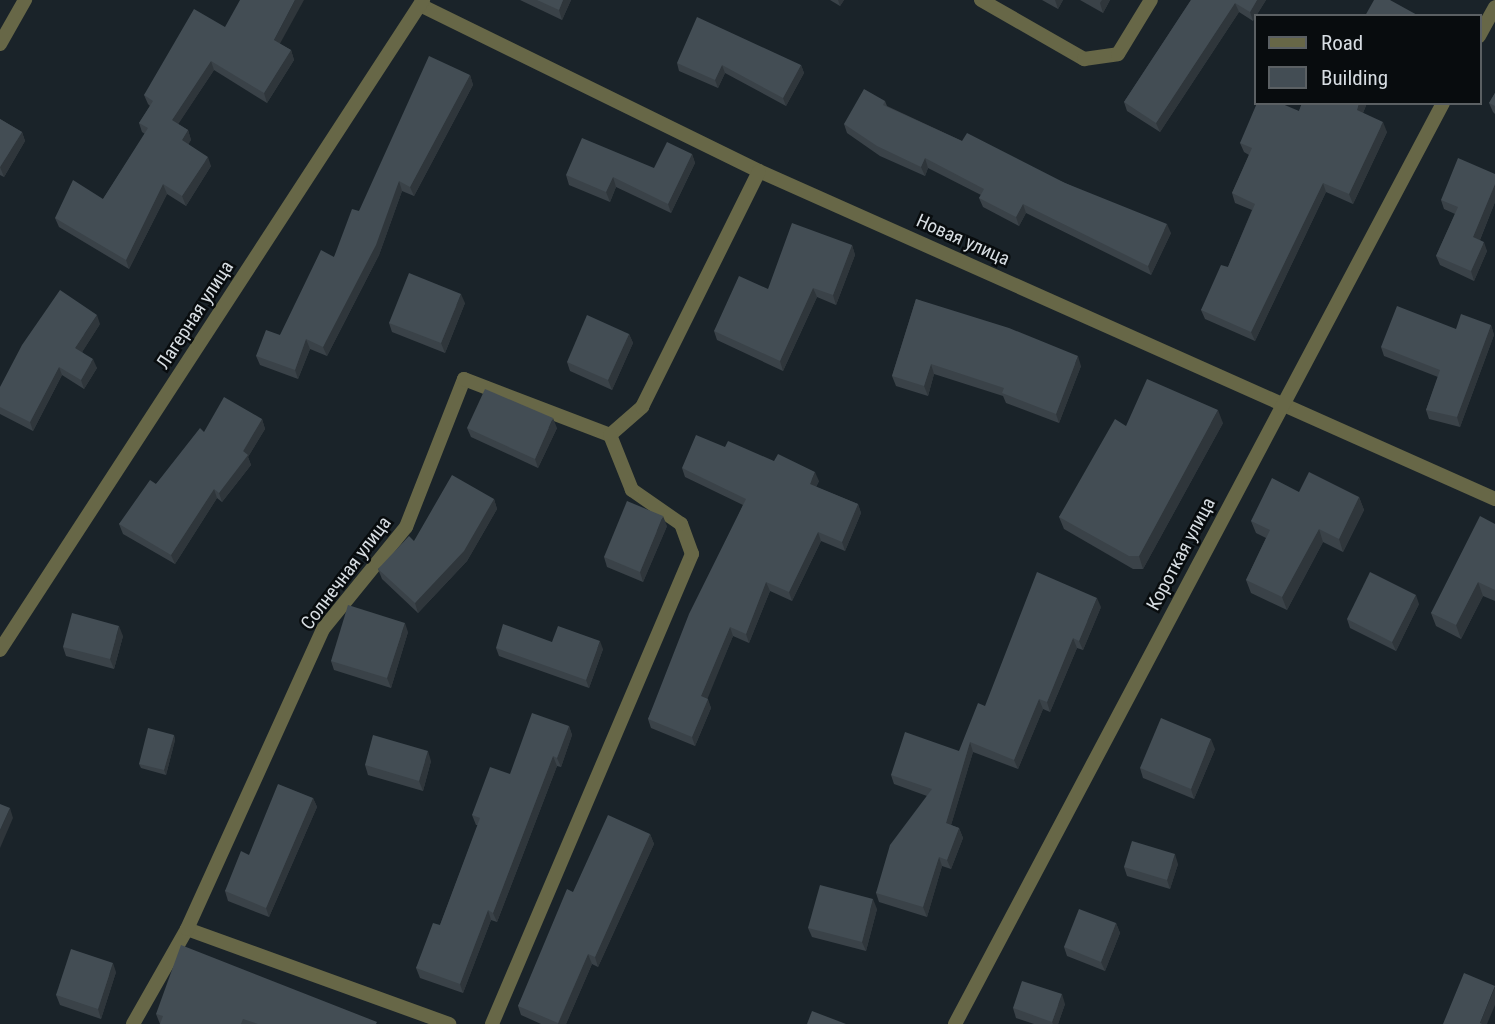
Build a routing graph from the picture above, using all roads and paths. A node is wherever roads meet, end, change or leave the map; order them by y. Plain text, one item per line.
1 (25, 0) edge
2 (981, 0) edge
3 (1151, 0) edge
4 (421, 2) edge
5 (1495, 7) edge
6 (1481, 32) edge
7 (0, 44) edge
8 (1442, 105) edge
9 (759, 171) junction
10 (1283, 402) junction
11 (610, 435) junction
12 (1495, 499) edge
13 (0, 650) edge
14 (187, 929) junction
15 (133, 1024) edge
16 (449, 1024) edge
17 (492, 1024) edge
18 (955, 1024) edge

1 - 7 street
2 - 3 street
4 - 9 street, Новая улица
4 - 13 street, Лагерная улица
5 - 6 street
8 - 10 street, Короткая улица
9 - 10 street, Новая улица
9 - 11 street
10 - 12 street, Новая улица
10 - 18 street, Короткая улица
11 - 14 street, Солнечная улица
11 - 17 street
14 - 15 street, Солнечная улица
14 - 16 street

